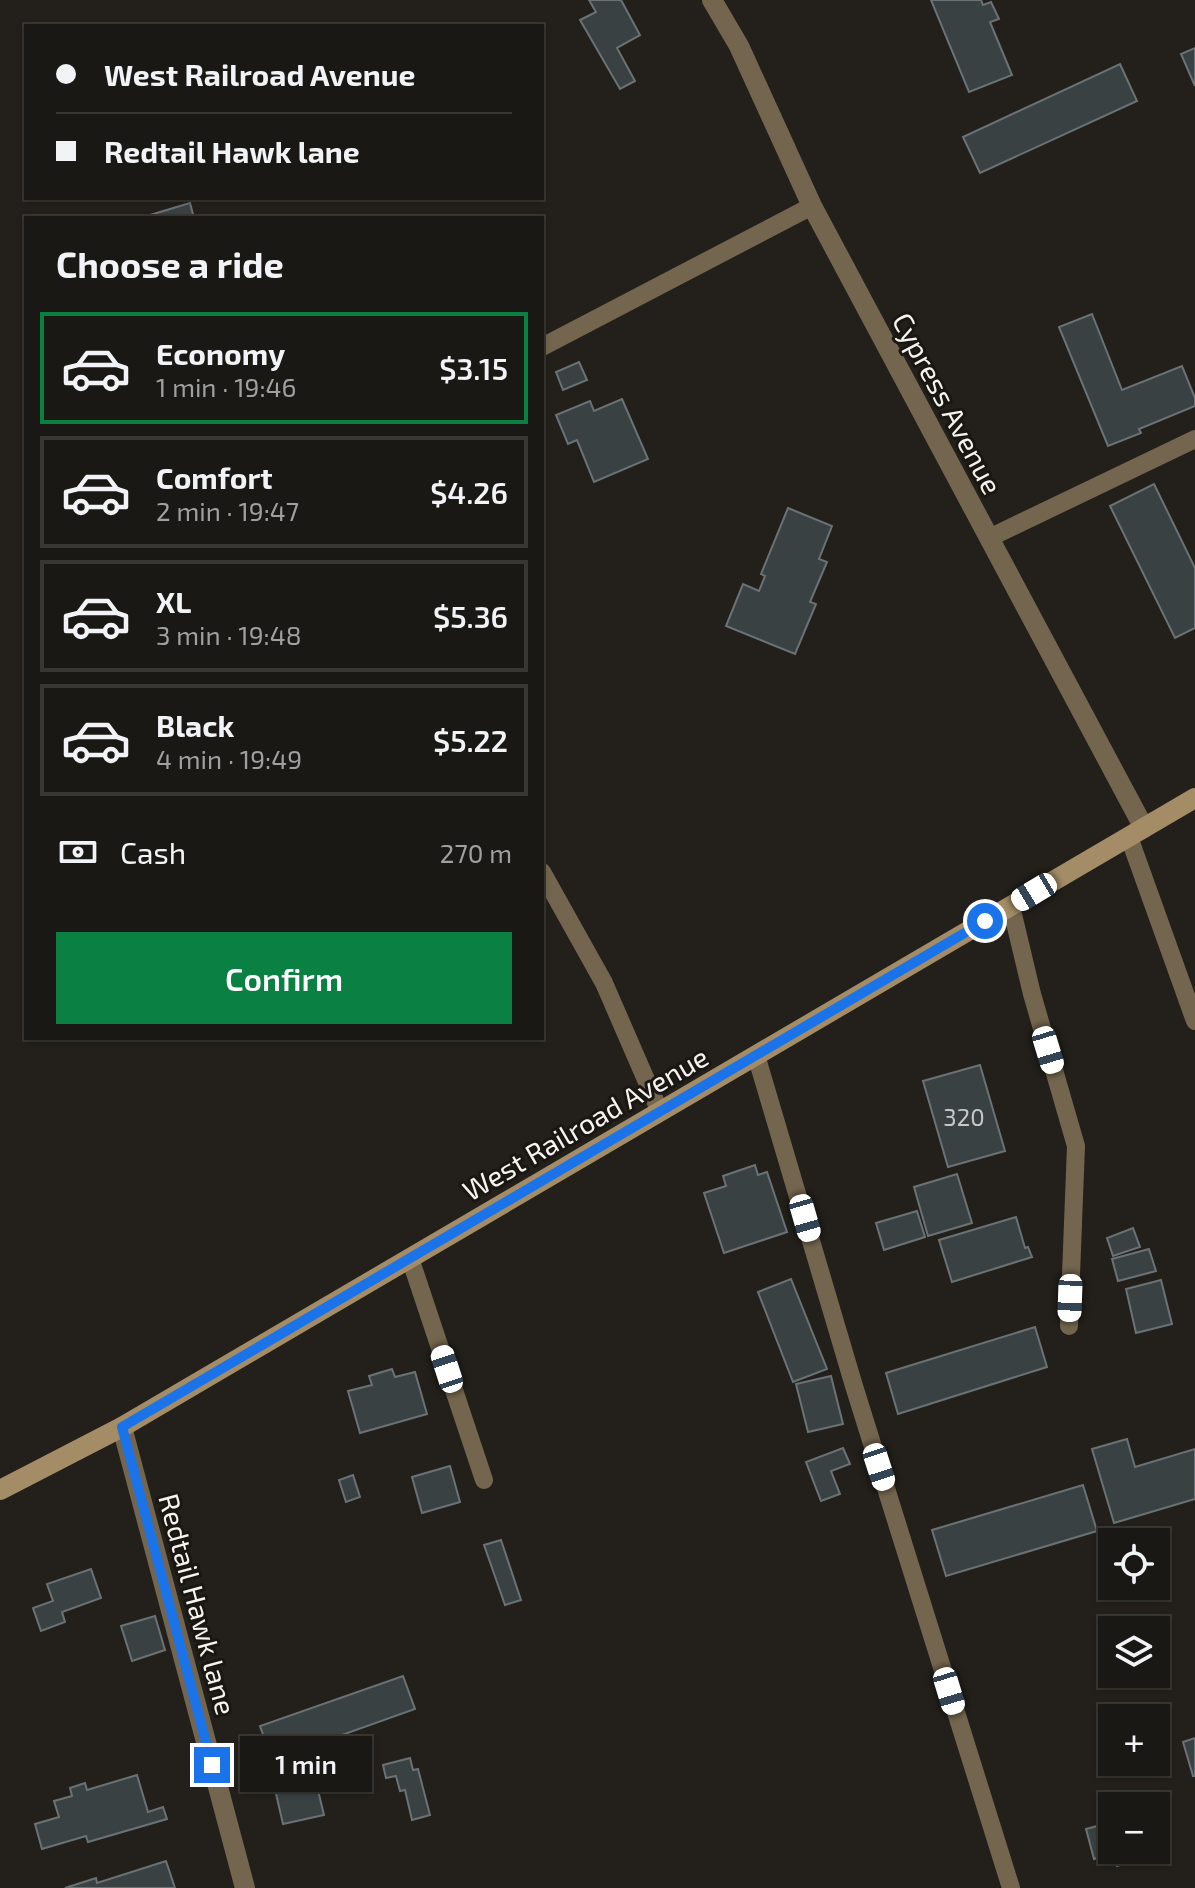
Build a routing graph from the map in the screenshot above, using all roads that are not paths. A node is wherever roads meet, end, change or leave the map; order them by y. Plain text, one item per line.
1 (712, 0) edge
2 (812, 206) junction
3 (544, 346) edge
4 (1195, 439) edge
5 (989, 538) junction
6 (1195, 798) edge
7 (1136, 832) junction
8 (544, 876) edge
9 (1011, 906) junction
10 (1195, 1021) edge
11 (756, 1055) junction
12 (660, 1112) junction
13 (410, 1258) junction
14 (1069, 1326) dead end
15 (122, 1427) junction
16 (484, 1480) dead end
17 (0, 1490) edge
18 (245, 1888) edge
19 (1011, 1888) edge

1 - 2 street, Cypress Avenue
2 - 3 lane
2 - 5 street, Cypress Avenue
4 - 5 lane
5 - 7 street, Cypress Avenue
6 - 7 main road, West Railroad Avenue
7 - 9 main road, West Railroad Avenue
7 - 10 lane
8 - 12 lane
9 - 11 main road, West Railroad Avenue
9 - 14 lane
11 - 12 main road, West Railroad Avenue
11 - 19 lane
12 - 13 main road, West Railroad Avenue
13 - 15 main road, West Railroad Avenue
13 - 16 lane
15 - 17 main road, West Railroad Avenue
15 - 18 street, Redtail Hawk lane

